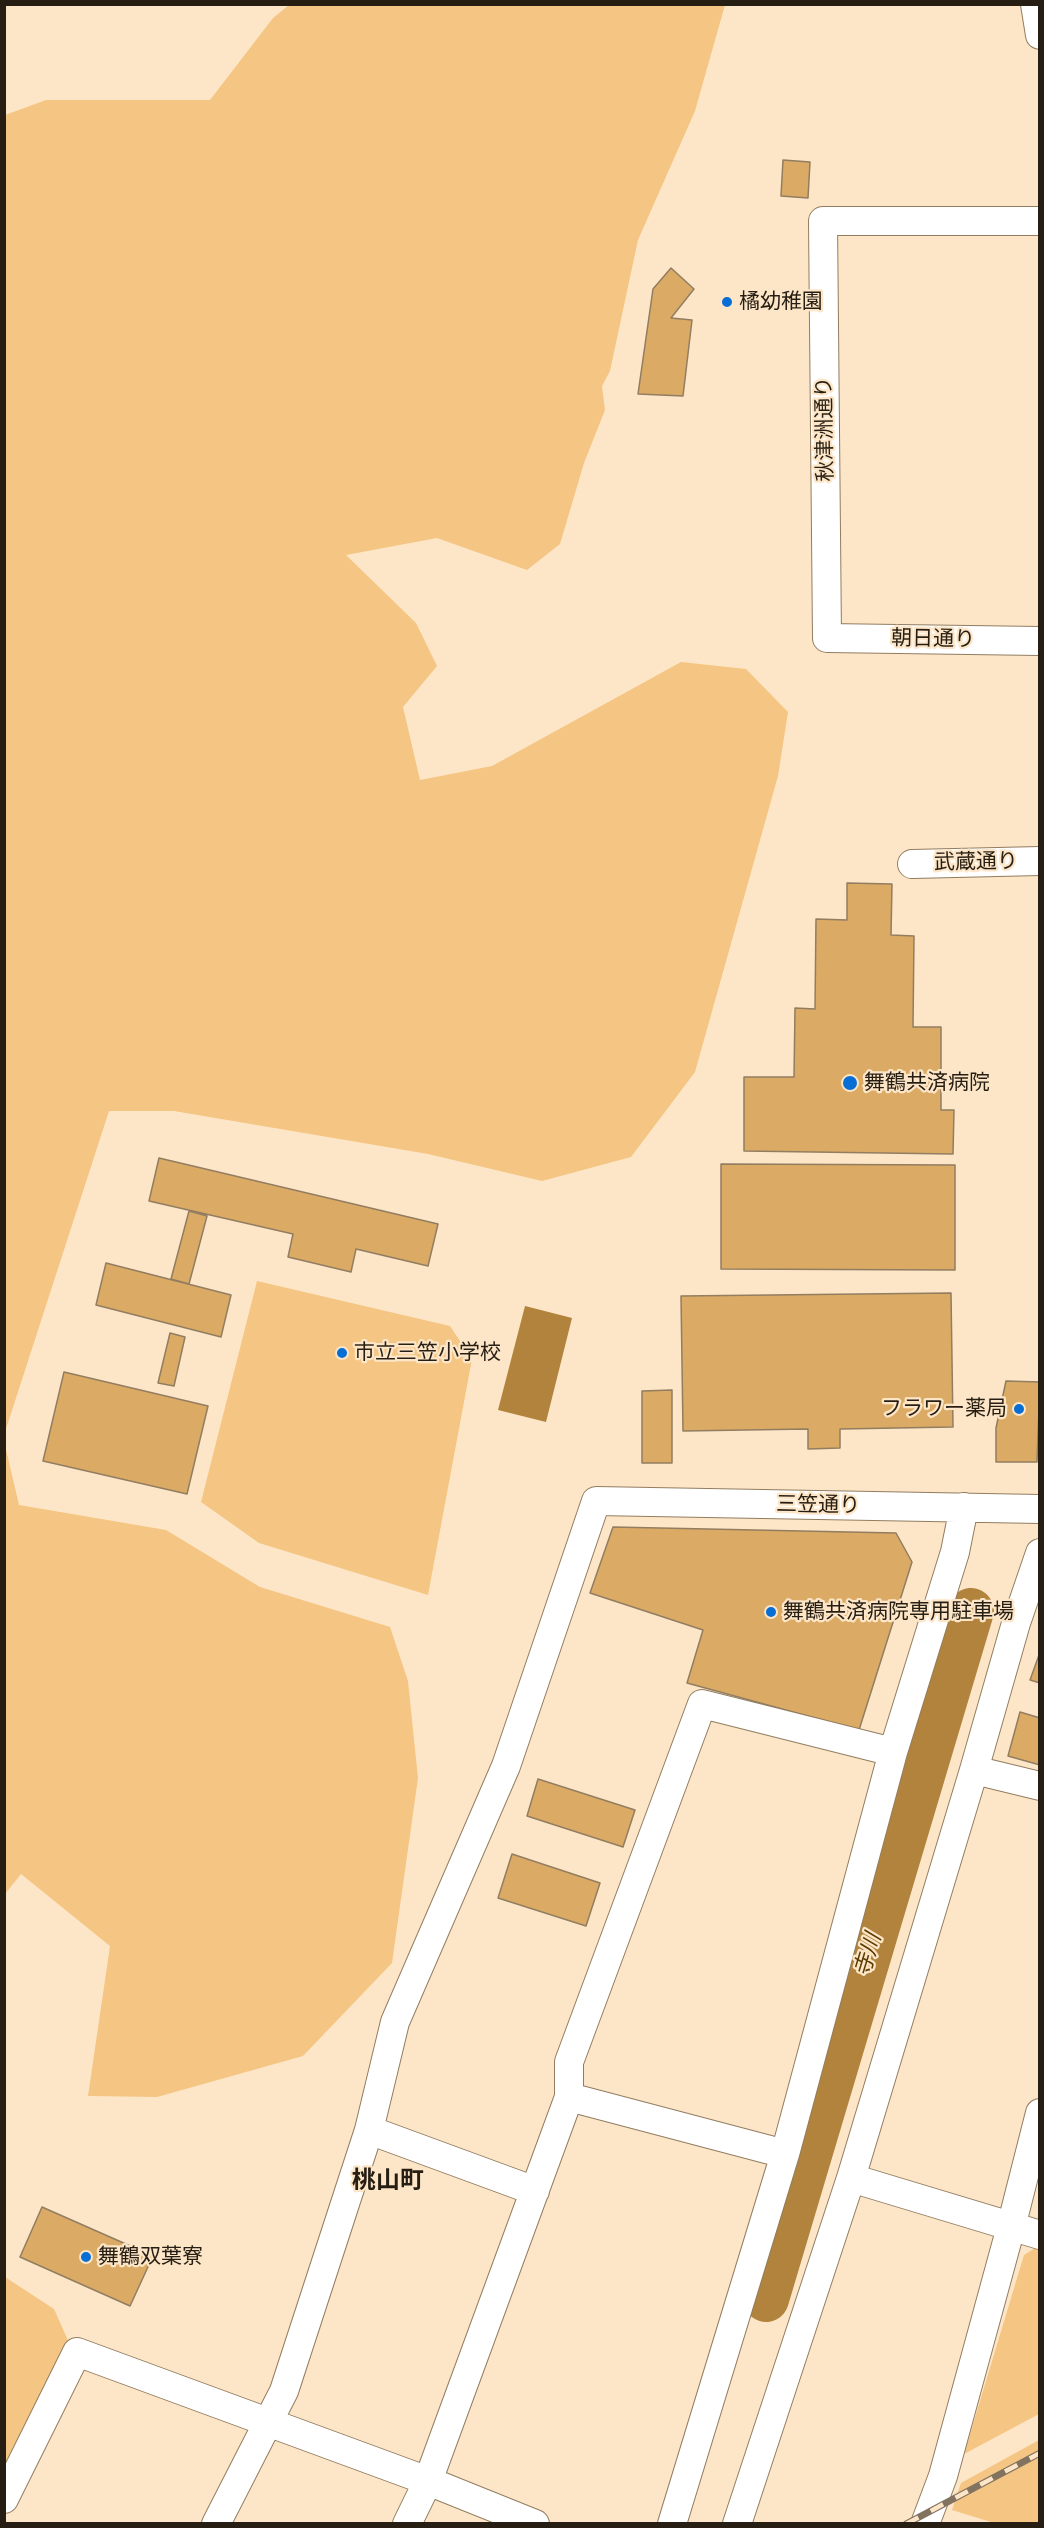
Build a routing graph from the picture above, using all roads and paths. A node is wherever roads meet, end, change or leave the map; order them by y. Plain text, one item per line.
1 (1035, 4) edge
2 (1040, 35) edge
3 (1040, 221) edge
4 (827, 638) joint
5 (1040, 641) edge
6 (1040, 861) edge
7 (912, 864) dead end
8 (964, 1507) junction
9 (1040, 1509) edge
10 (1040, 1553) edge
11 (893, 1752) junction
12 (974, 1770) junction
13 (1040, 1786) edge
14 (569, 2097) junction
15 (1040, 2113) edge
16 (369, 2130) junction
17 (785, 2154) junction
18 (851, 2178) junction
19 (535, 2191) junction
20 (1011, 2227) junction
21 (1040, 2235) edge
22 (268, 2423) junction
23 (428, 2481) junction
24 (4, 2499) edge
25 (216, 2523) edge
26 (407, 2523) edge
27 (535, 2523) edge
28 (672, 2523) edge
29 (737, 2523) edge
30 (926, 2523) edge

1 - 2 street
3 - 4 street, 秋津洲通り
4 - 5 street, 朝日通り
6 - 7 street, 武蔵通り
8 - 9 street, 三笠通り
8 - 11 street
8 - 16 street, 三笠通り
10 - 12 street
11 - 14 street
11 - 17 street
12 - 13 street
12 - 18 street
14 - 17 street
14 - 19 street
15 - 20 street
16 - 19 street
16 - 22 street
17 - 28 street
18 - 20 street
18 - 29 street
19 - 23 street
20 - 21 street
20 - 30 street
22 - 23 street
22 - 24 street
22 - 25 street
23 - 26 street
23 - 27 street

